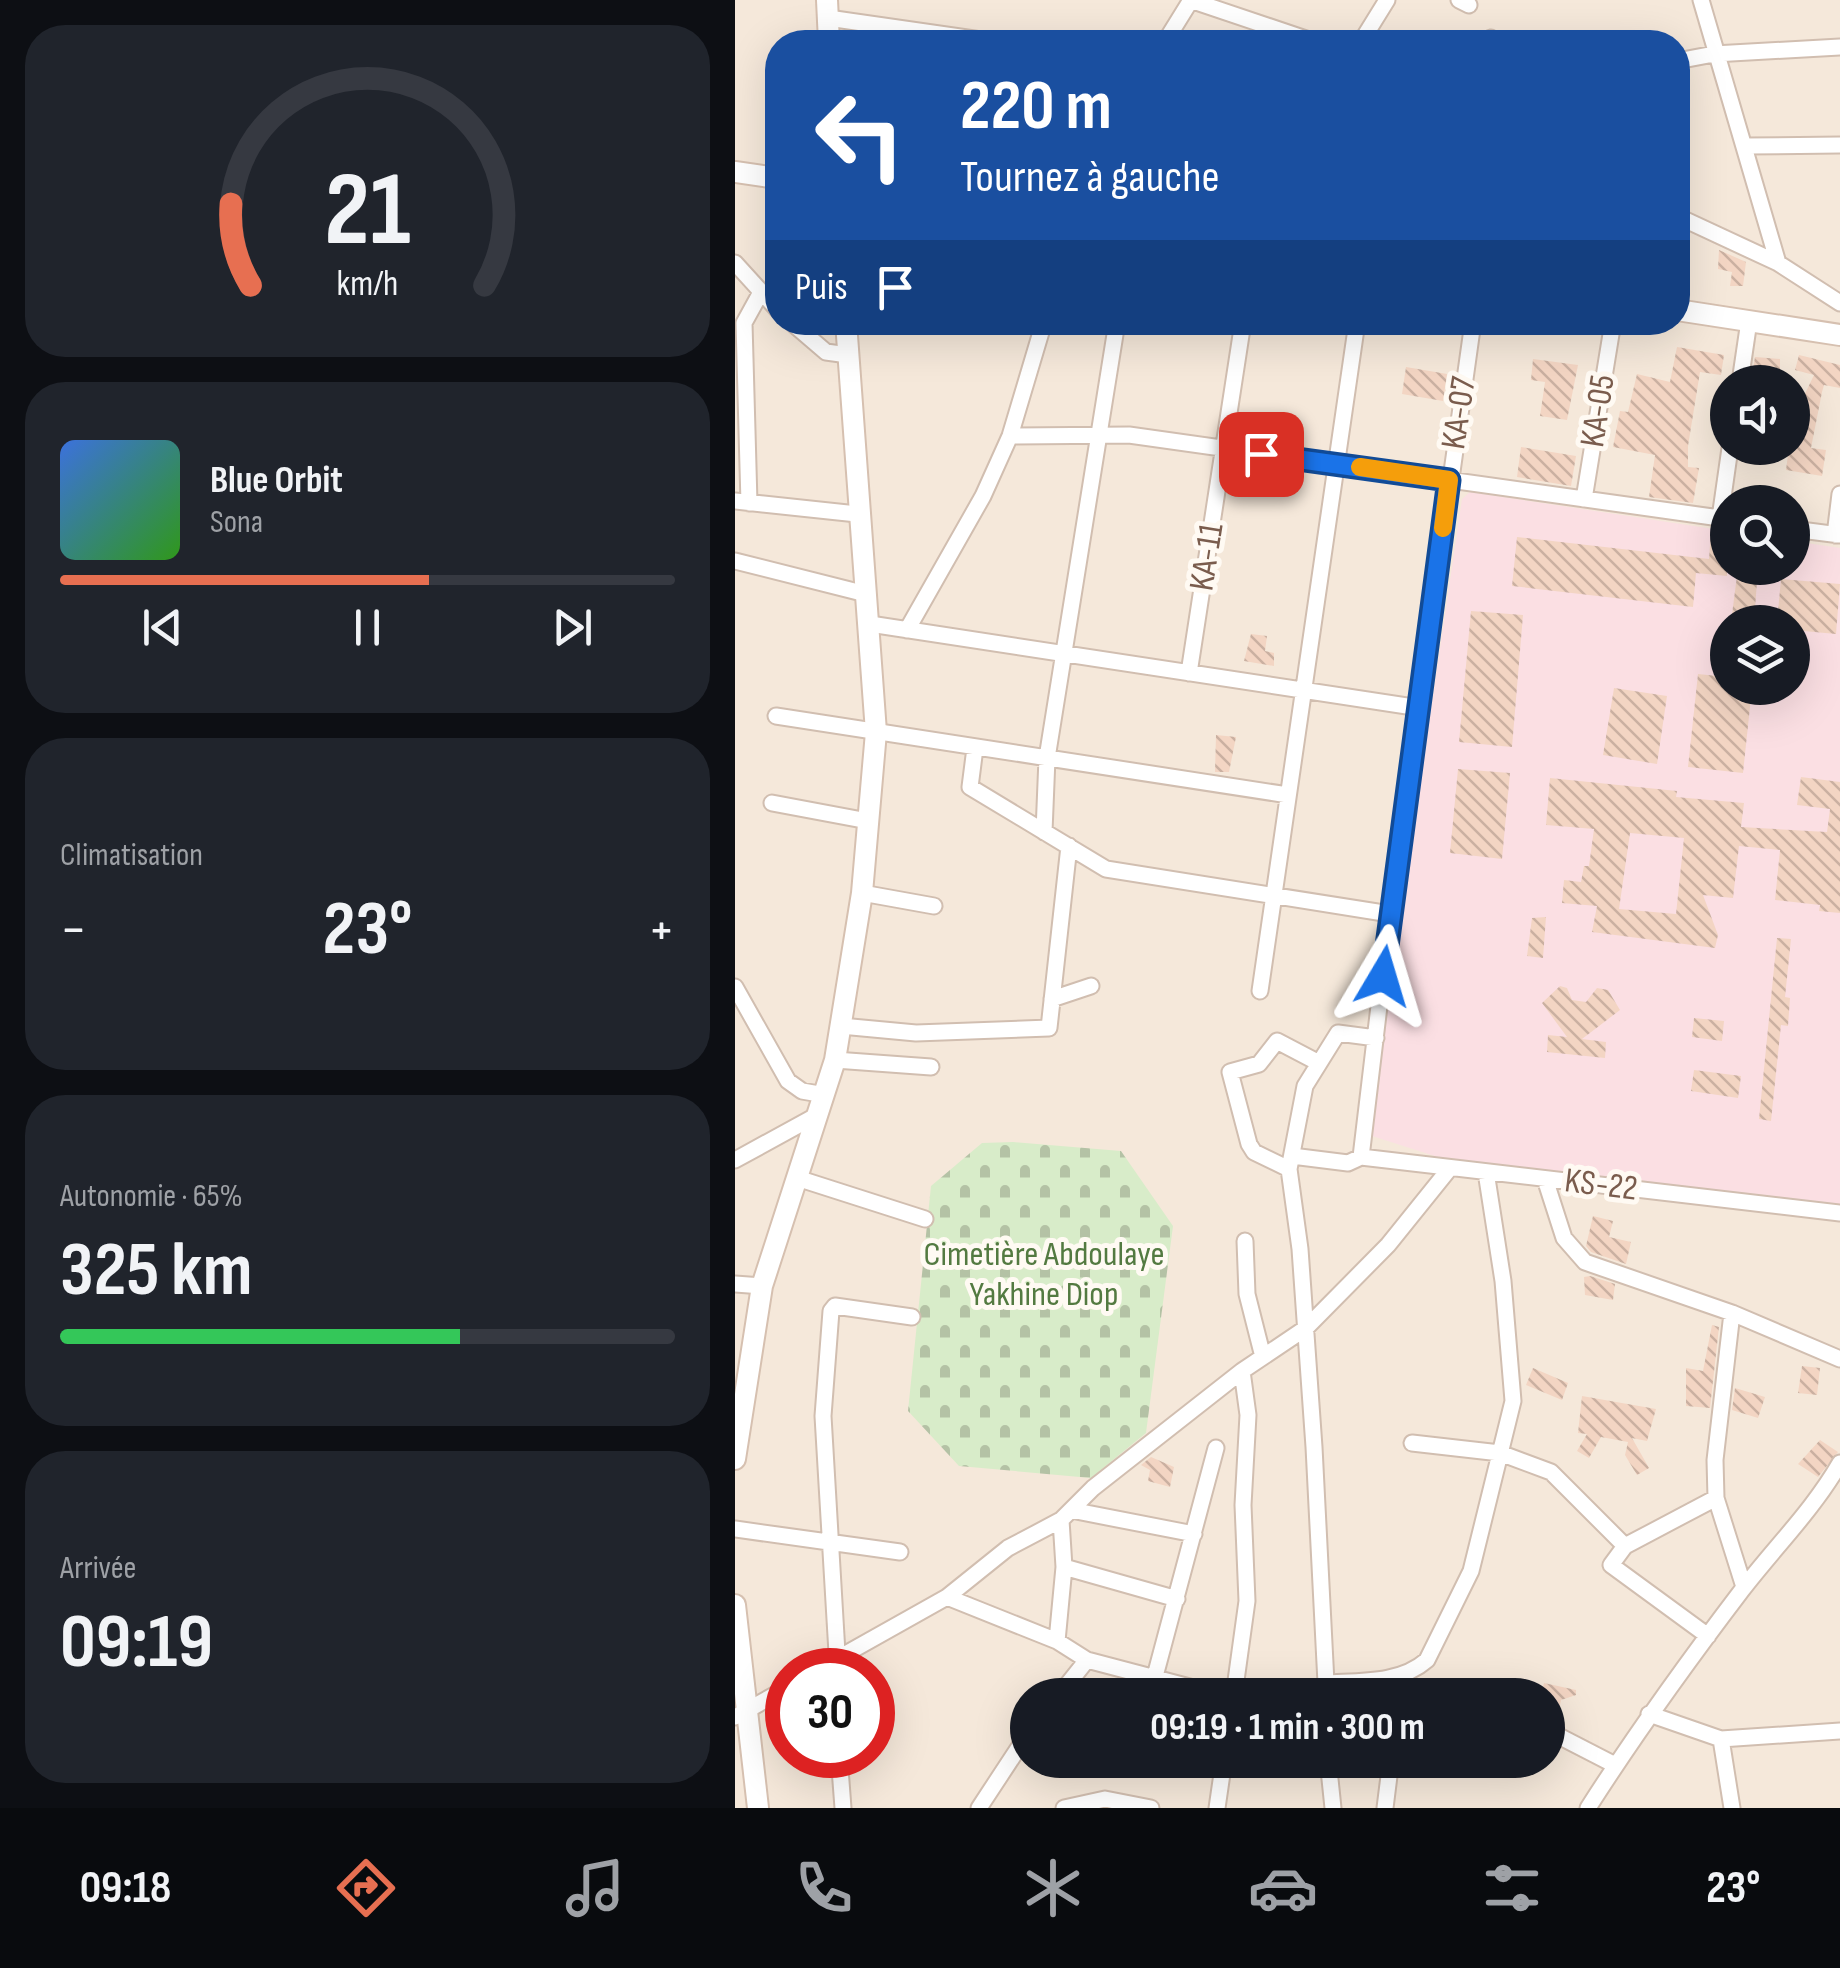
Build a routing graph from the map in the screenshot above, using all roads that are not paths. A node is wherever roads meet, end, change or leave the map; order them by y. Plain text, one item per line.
1 (1190, 0) edge
2 (1387, 0) edge
3 (1701, 0) edge
4 (828, 9) edge
5 (934, 30) edge
6 (1172, 30) edge
7 (1279, 30) edge
8 (1368, 30) edge
9 (1840, 46) edge
10 (1715, 54) junction
11 (1690, 59) edge
12 (1840, 145) edge
13 (1745, 146) junction
14 (735, 172) edge
15 (765, 176) edge
16 (1690, 222) edge
17 (1778, 262) junction
18 (735, 263) edge
19 (761, 292) junction
20 (765, 296) edge
21 (1840, 303) edge
22 (1690, 312) edge
23 (1749, 321) junction
24 (807, 335) edge
25 (847, 335) edge
26 (1040, 335) edge
27 (1115, 335) edge
28 (1241, 335) edge
29 (1355, 335) edge
30 (1471, 335) edge
31 (1611, 335) edge
32 (1840, 336) edge
33 (848, 355) junction
34 (1743, 365) edge
35 (1099, 435) junction
36 (1009, 436) junction
37 (1224, 448) junction
38 (1336, 464) junction
39 (1449, 480) junction
40 (1840, 494) edge
41 (1584, 499) junction
42 (742, 502) edge
43 (857, 514) junction
44 (1710, 517) edge
45 (1810, 531) edge
46 (1838, 535) edge
47 (735, 561) edge
48 (866, 594) junction
49 (870, 624) junction
50 (907, 630) junction
51 (1064, 654) junction
52 (1189, 673) junction
53 (1303, 690) junction
54 (1420, 708) junction
55 (776, 716) dead end
56 (876, 732) junction
57 (975, 748) junction
58 (1047, 758) junction
59 (1289, 794) junction
60 (772, 803) dead end
61 (867, 821) junction
62 (1045, 832) junction
63 (1069, 846) junction
64 (862, 894) junction
65 (1274, 895) junction
66 (934, 906) dead end
67 (1390, 914) junction
68 (1091, 986) dead end
69 (735, 987) edge
70 (1260, 990) dead end
71 (1053, 999) junction
72 (841, 1026) junction
73 (1376, 1038) junction
74 (835, 1060) junction
75 (1319, 1063) junction
76 (931, 1067) dead end
77 (822, 1104) junction
78 (1361, 1157) junction
79 (735, 1160) edge
80 (1291, 1162) junction
81 (1450, 1168) junction
82 (1487, 1172) junction
83 (797, 1178) junction
84 (1545, 1179) junction
85 (1840, 1213) edge
86 (925, 1219) dead end
87 (1245, 1240) dead end
88 (735, 1284) edge
89 (762, 1286) junction
90 (1732, 1313) junction
91 (912, 1317) dead end
92 (1306, 1328) junction
93 (1263, 1357) junction
94 (1840, 1359) edge
95 (1243, 1370) junction
96 (1412, 1442) dead end
97 (1216, 1448) dead end
98 (1500, 1453) junction
99 (735, 1455) edge
100 (1840, 1463) edge
101 (1716, 1498) junction
102 (1066, 1515) junction
103 (735, 1528) edge
104 (1193, 1534) junction
105 (827, 1541) junction
106 (1625, 1546) junction
107 (900, 1552) dead end
108 (1064, 1566) junction
109 (1744, 1587) junction
110 (947, 1597) junction
111 (1177, 1599) junction
112 (735, 1605) edge
113 (1708, 1636) junction
114 (1057, 1641) junction
115 (837, 1648) edge
116 (864, 1648) edge
117 (1087, 1660) junction
118 (1073, 1678) edge
119 (1147, 1678) edge
120 (1155, 1678) edge
121 (1236, 1678) edge
122 (1324, 1678) edge
123 (1402, 1678) edge
124 (765, 1701) edge
125 (742, 1714) edge
126 (1649, 1714) junction
127 (1840, 1732) edge
128 (1721, 1739) junction
129 (1565, 1740) edge
130 (1010, 1761) edge
131 (1615, 1766) junction
132 (841, 1778) edge
133 (1221, 1778) edge
134 (1330, 1778) edge
135 (1389, 1778) edge
136 (757, 1808) edge
137 (843, 1808) edge
138 (979, 1808) edge
139 (1065, 1808) edge
140 (1151, 1808) edge
141 (1217, 1808) edge
142 (1333, 1808) edge
143 (1385, 1808) edge
144 (1588, 1808) edge
145 (1731, 1808) edge

1 - 6 street
1 - 7 street
2 - 8 street
3 - 10 street
4 - 5 street
9 - 10 street
10 - 11 street
10 - 13 street
12 - 13 street
13 - 17 street
14 - 15 street
16 - 17 street
17 - 21 street
18 - 19 street
19 - 20 street
19 - 42 street
22 - 23 street
23 - 32 street
23 - 34 street
24 - 33 street
25 - 33 street
26 - 36 street
27 - 35 street
28 - 37 street, KA-11
29 - 38 street
30 - 39 street, KA-07
31 - 41 street, KA-05
33 - 43 street
35 - 36 street
35 - 37 street
35 - 51 street
36 - 50 street
37 - 38 street
37 - 52 street, KA-11
38 - 39 street
38 - 53 street
39 - 41 street
39 - 54 street, KA-07
40 - 46 street
41 - 44 street
42 - 43 street
43 - 48 street
45 - 46 street
47 - 48 street
48 - 49 street
49 - 50 street
49 - 56 street
50 - 51 street
51 - 52 street
51 - 58 street
52 - 53 street
53 - 54 street
53 - 59 street
54 - 67 street, KA-07
55 - 56 street
56 - 57 street
56 - 61 street
57 - 58 street
57 - 62 street
58 - 59 street
58 - 62 street
59 - 65 street
60 - 61 street
61 - 64 street
62 - 63 street
63 - 65 street
63 - 71 street
64 - 66 street
64 - 72 street
65 - 67 street
65 - 70 street
67 - 73 street, KA-07
68 - 71 street
69 - 77 street
71 - 72 street
72 - 74 street
73 - 75 street
73 - 78 street, KA-07
74 - 76 street
74 - 77 street
75 - 80 street
75 - 80 street
77 - 79 street
77 - 83 street
78 - 80 street, KS-22
78 - 81 street, KS-22
80 - 92 street
81 - 82 street, KS-22
81 - 92 street
82 - 84 street, KS-22
82 - 98 street
83 - 86 street
83 - 89 street
84 - 85 street, KS-22
84 - 90 street
87 - 93 street
88 - 89 street
89 - 99 street
90 - 94 street
90 - 101 street
91 - 105 street
92 - 93 street
92 - 122 street
93 - 95 street
95 - 102 street
95 - 121 street
96 - 98 street
97 - 104 street
98 - 106 street
98 - 123 street
100 - 109 street
101 - 106 street
101 - 109 street
102 - 104 street
102 - 108 street
102 - 110 street
103 - 105 street
104 - 111 street
105 - 107 street
105 - 115 street
106 - 113 street
108 - 111 street
108 - 114 street
109 - 113 street
110 - 114 street
110 - 116 street
111 - 120 street
112 - 125 street
113 - 126 street
114 - 117 street
117 - 118 street
117 - 119 street
124 - 125 street
125 - 136 street
126 - 128 street
126 - 131 street
127 - 128 street
128 - 145 street
129 - 131 street
130 - 138 street
131 - 144 street
132 - 137 street
133 - 141 street
134 - 142 street
135 - 143 street
139 - 140 street

